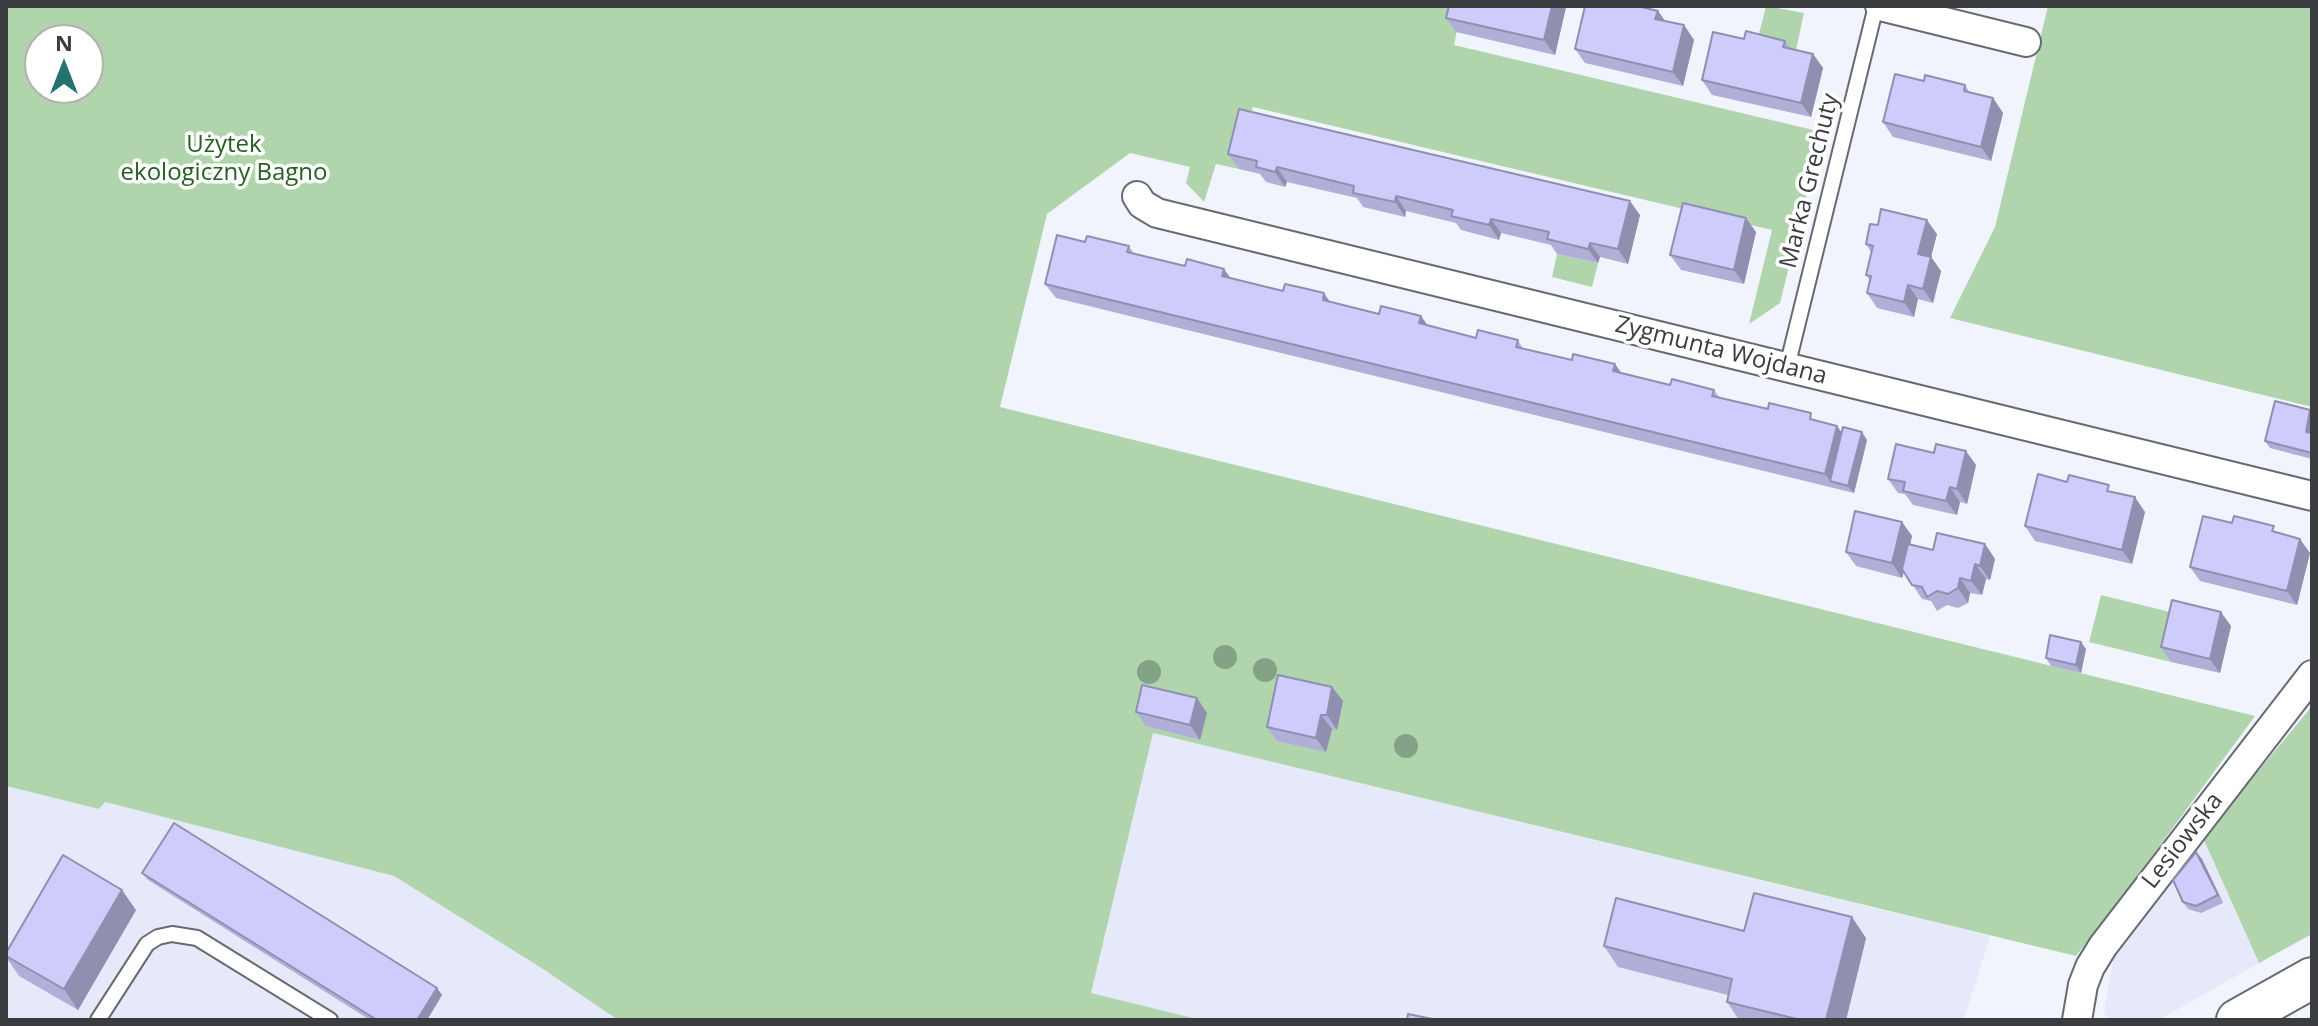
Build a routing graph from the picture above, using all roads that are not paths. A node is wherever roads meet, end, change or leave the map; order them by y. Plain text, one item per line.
1 (1878, 6) edge
2 (2026, 42) dead end
3 (1137, 196) dead end
4 (1787, 367) junction
5 (2312, 496) edge
6 (2312, 675) edge
7 (2312, 978) edge
8 (310, 1015) edge
9 (2079, 1017) edge
10 (98, 1020) edge
11 (330, 1020) edge
12 (2237, 1020) edge

1 - 2 street
1 - 4 lane, Marka Grechuty
3 - 4 street, Zygmunta Wojdana
4 - 5 street, Zygmunta Wojdana
6 - 9 street, Lesiowska
7 - 12 main road
8 - 10 lane
8 - 11 lane

